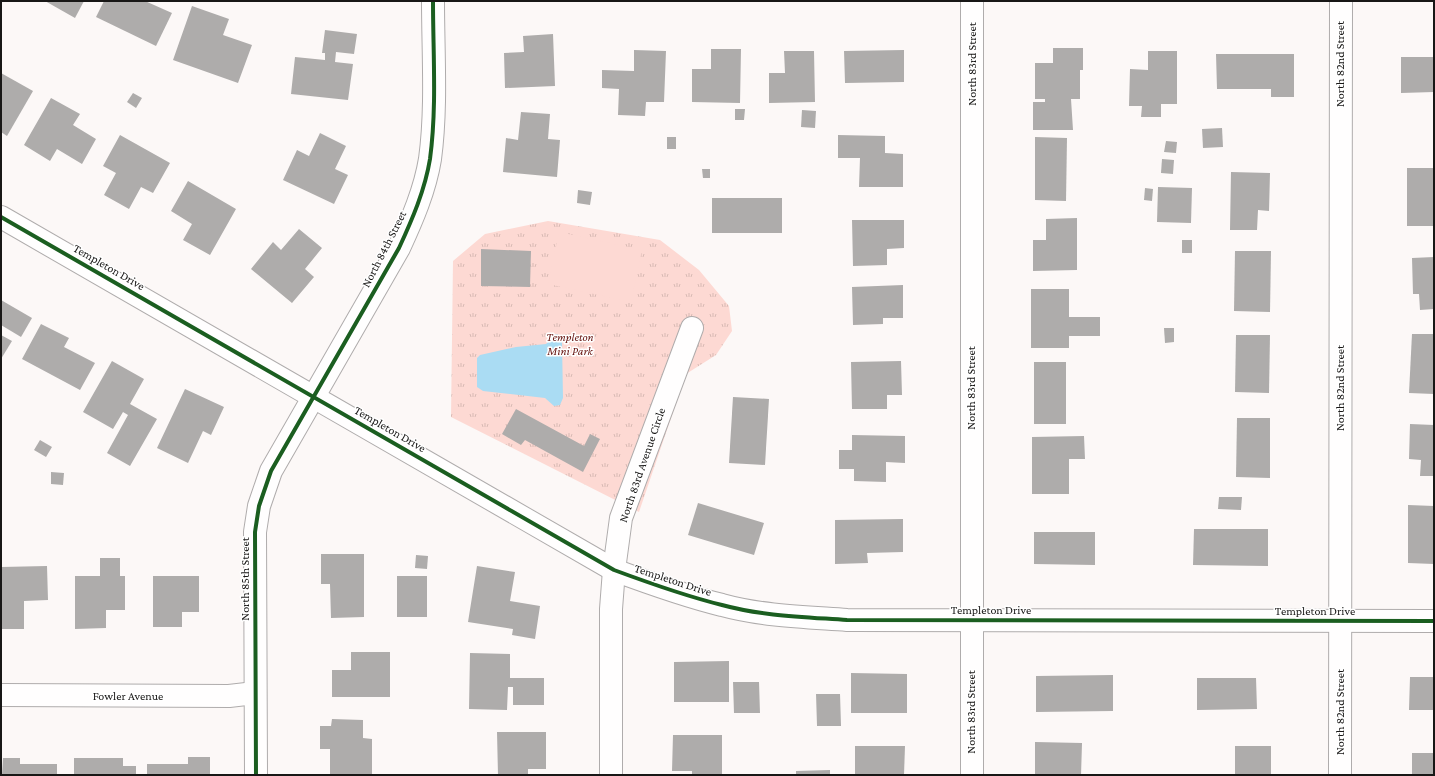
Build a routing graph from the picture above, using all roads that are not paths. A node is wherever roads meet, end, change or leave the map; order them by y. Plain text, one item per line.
1 (433, 1) edge
2 (972, 1) edge
3 (1341, 1) edge
4 (1, 217) edge
5 (692, 328) dead end
6 (314, 396) junction
7 (614, 570) junction
8 (970, 620) junction
9 (1340, 621) junction
10 (1434, 621) edge
11 (255, 693) junction
12 (1, 695) edge
13 (256, 775) edge
14 (611, 775) edge
15 (972, 775) edge
16 (1340, 775) edge

1 - 6 street, North 84th Street
2 - 8 street, North 83rd Street
3 - 9 street, North 82nd Street
4 - 6 street, Templeton Drive
5 - 7 street, North 83rd Avenue Circle
6 - 7 street, Templeton Drive
6 - 11 street, North 85th Street
7 - 8 street, Templeton Drive
7 - 14 street, North 83rd Avenue Circle
8 - 9 street, Templeton Drive
8 - 15 street, North 83rd Street
9 - 10 street, Templeton Drive
9 - 16 street, North 82nd Street
11 - 12 street, Fowler Avenue
11 - 13 street, North 85th Street

